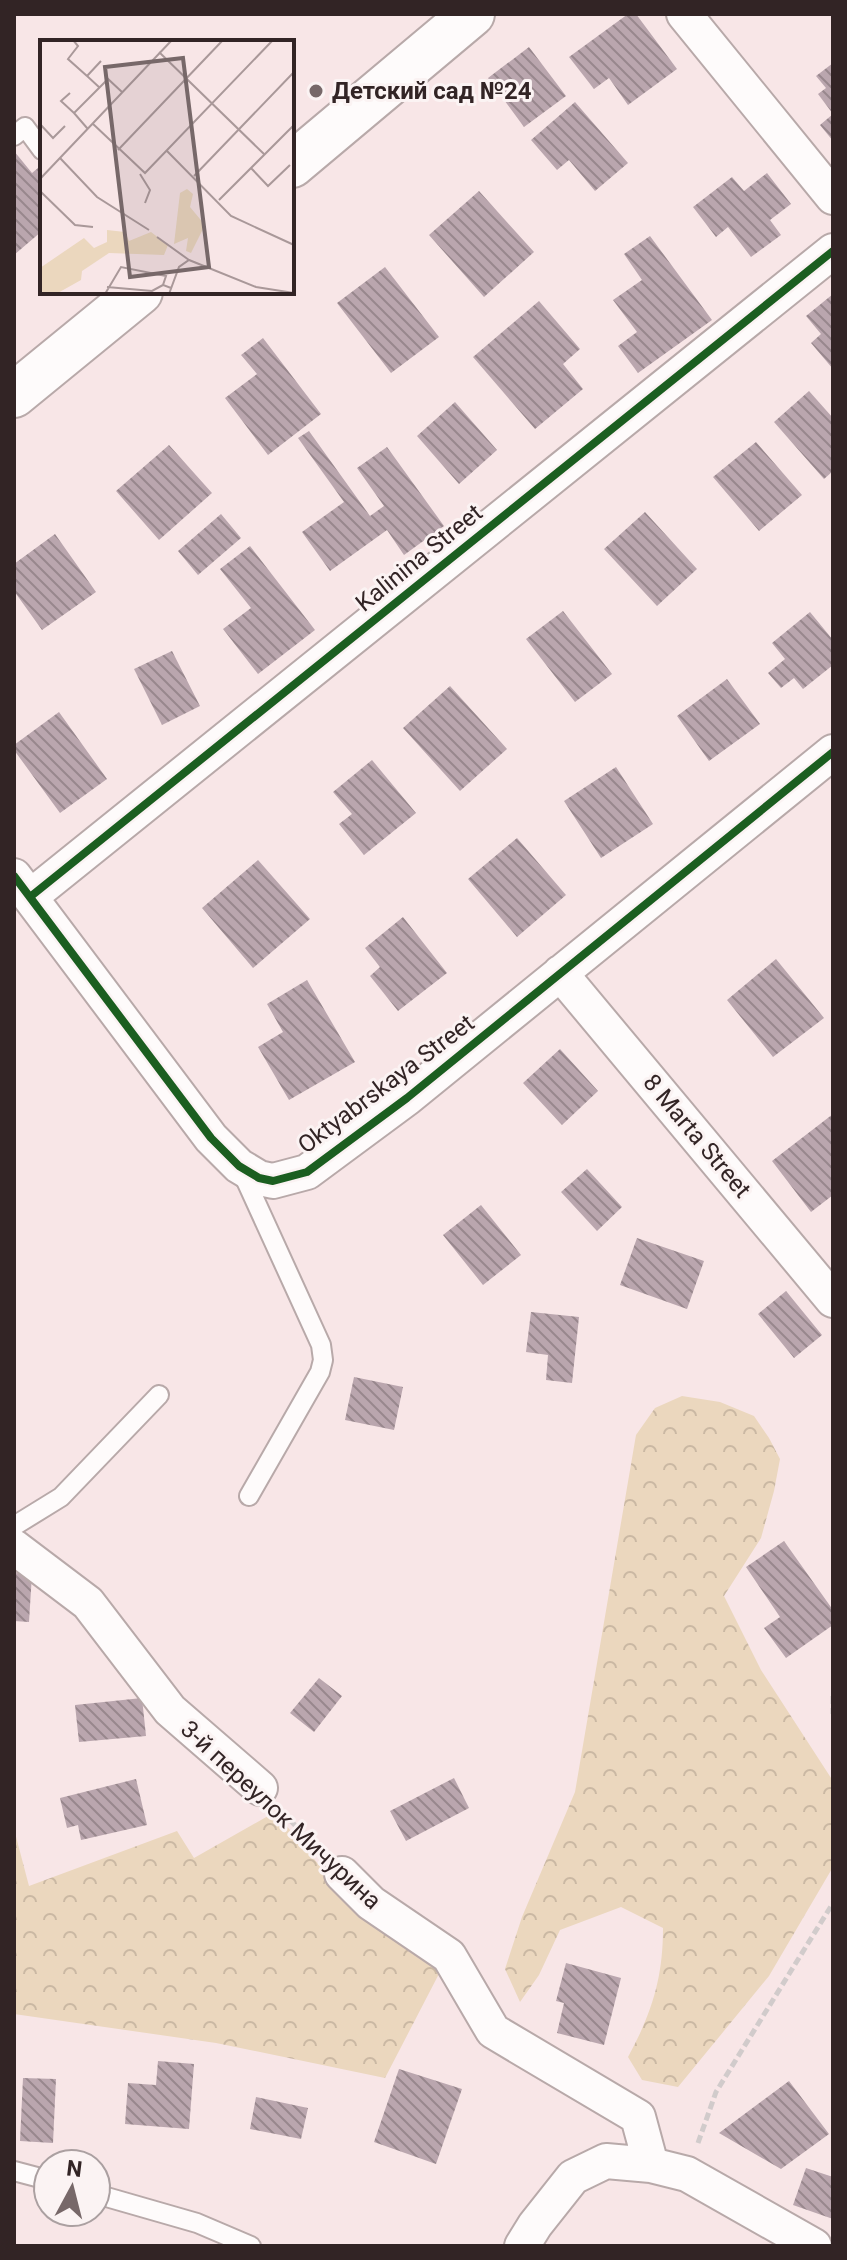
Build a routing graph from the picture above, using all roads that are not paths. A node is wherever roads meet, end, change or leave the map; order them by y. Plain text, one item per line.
1 (472, 14) edge
2 (684, 14) edge
3 (14, 136) edge
4 (40, 147) edge
5 (294, 163) edge
6 (833, 197) edge
7 (833, 251) edge
8 (138, 294) edge
9 (14, 395) edge
10 (833, 752) edge
11 (22, 886) edge
12 (560, 973) junction
13 (239, 1166) junction
14 (826, 1278) edge
15 (159, 1395) dead end
16 (249, 1496) dead end
17 (14, 1526) edge
18 (14, 1547) edge
19 (260, 1788) road end
20 (342, 1874) road end
21 (651, 2165) junction
22 (112, 2199) edge
23 (251, 2246) edge
24 (522, 2246) edge
25 (814, 2246) edge

1 - 5 street
2 - 6 street
3 - 4 lane
7 - 11 street, Kalinina Street
8 - 9 street
10 - 12 street, Oktyabrskaya Street
11 - 13 street, Oktyabrskaya Street
12 - 13 street, Oktyabrskaya Street
12 - 14 street, 8 Marta Street
13 - 16 lane
15 - 17 lane
18 - 19 street, 3-й переулок Мичурина
20 - 21 street, 3-й переулок Мичурина
21 - 24 street
21 - 25 street
22 - 23 lane

